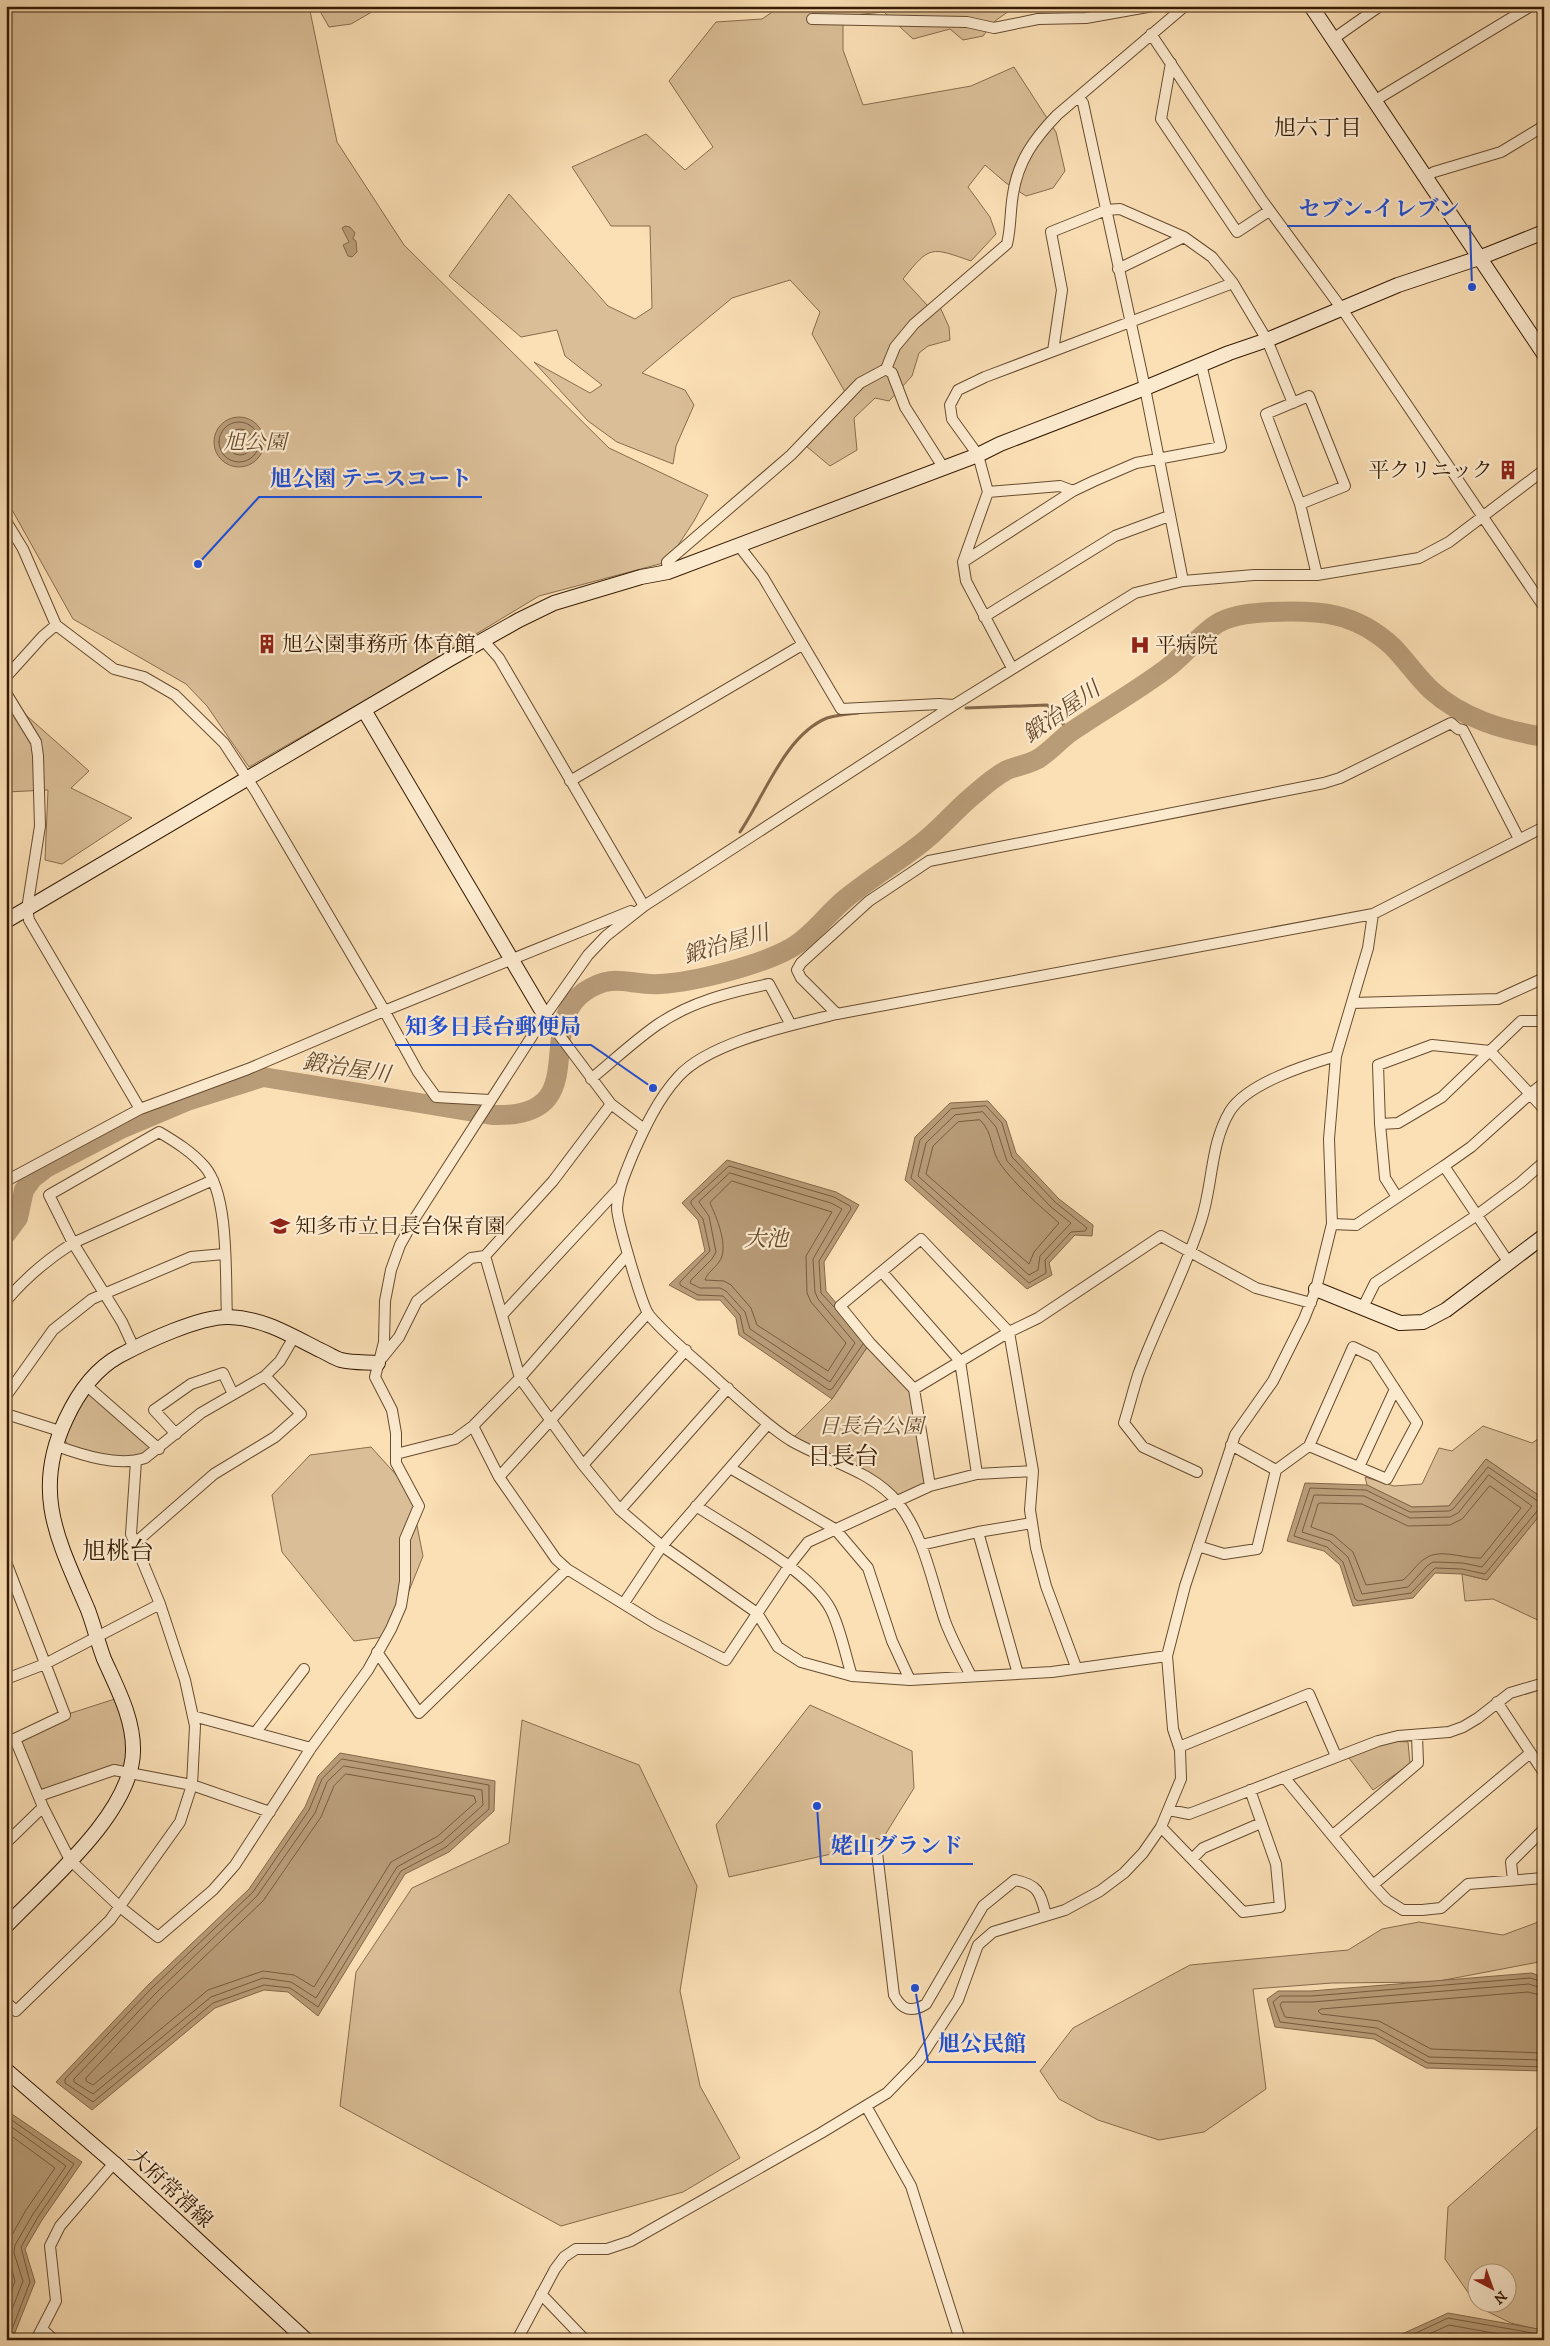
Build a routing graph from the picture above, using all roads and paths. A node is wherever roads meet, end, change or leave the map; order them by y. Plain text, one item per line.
1 (1153, 6) edge
2 (1186, 6) edge
3 (1311, 6) edge
4 (1380, 6) edge
5 (1531, 6) edge
6 (812, 19) dead end
7 (1151, 34) junction
8 (1333, 39) junction
9 (1171, 63) junction
10 (1078, 97) junction
11 (1374, 100) junction
12 (1544, 126) edge
13 (1425, 177) junction
14 (1106, 210) junction
15 (1269, 211) junction
16 (1544, 232) edge
17 (1184, 237) junction
18 (1479, 258) junction
19 (1118, 269) junction
20 (1233, 283) junction
21 (1342, 309) junction
22 (1131, 323) junction
23 (1267, 340) junction
24 (1053, 351) junction
25 (1544, 354) edge
26 (1201, 364) junction
27 (886, 369) junction
28 (1145, 388) junction
29 (1293, 403) junction
30 (978, 455) junction
31 (1159, 460) junction
32 (944, 468) junction
33 (1544, 470) edge
34 (1073, 491) junction
35 (988, 492) junction
36 (1300, 504) junction
37 (1169, 516) junction
38 (1484, 517) junction
39 (6, 521) edge
40 (739, 546) junction
41 (964, 562) junction
42 (668, 572) junction
43 (1317, 575) junction
44 (1182, 581) junction
45 (1544, 607) edge
46 (984, 617) junction
47 (56, 625) junction
48 (483, 640) junction
49 (802, 645) junction
50 (1012, 668) junction
51 (6, 677) edge
52 (6, 693) edge
53 (954, 705) junction
54 (364, 710) junction
55 (247, 779) junction
56 (570, 781) junction
57 (1544, 827) edge
58 (1519, 839) junction
59 (644, 906) junction
60 (27, 908) junction
61 (1374, 914) junction
62 (6, 921) edge
63 (512, 960) junction
64 (1544, 978) edge
65 (1352, 1003) junction
66 (384, 1011) junction
67 (837, 1014) junction
68 (545, 1016) junction
69 (1544, 1021) edge
70 (791, 1025) junction
71 (1490, 1051) junction
72 (1336, 1056) junction
73 (591, 1079) junction
74 (1544, 1083) edge
75 (1530, 1094) junction
76 (490, 1100) junction
77 (611, 1104) junction
78 (140, 1109) junction
79 (1544, 1109) edge
80 (1380, 1124) junction
81 (644, 1128) junction
82 (1544, 1162) edge
83 (1444, 1166) junction
84 (212, 1180) junction
85 (6, 1181) edge
86 (620, 1187) junction
87 (1397, 1197) junction
88 (1476, 1215) junction
89 (1332, 1224) junction
90 (1544, 1236) edge
91 (73, 1243) junction
92 (1190, 1252) junction
93 (224, 1254) junction
94 (628, 1254) junction
95 (486, 1256) junction
96 (1510, 1263) junction
97 (882, 1272) junction
98 (1316, 1289) junction
99 (103, 1294) junction
100 (6, 1301) edge
101 (1311, 1303) junction
102 (1363, 1307) junction
103 (648, 1313) junction
104 (502, 1314) junction
105 (226, 1317) junction
106 (1009, 1332) junction
107 (294, 1337) junction
108 (134, 1348) junction
109 (686, 1350) junction
110 (960, 1361) junction
111 (378, 1363) junction
112 (265, 1376) junction
113 (520, 1378) junction
114 (86, 1385) junction
115 (728, 1388) junction
116 (914, 1389) junction
117 (1395, 1389) junction
118 (233, 1394) junction
119 (6, 1396) edge
120 (6, 1414) edge
121 (552, 1421) junction
122 (768, 1424) junction
123 (473, 1426) junction
124 (60, 1431) junction
125 (176, 1434) junction
126 (1232, 1445) junction
127 (57, 1446) junction
128 (1309, 1446) junction
129 (159, 1449) junction
130 (396, 1454) junction
131 (136, 1461) junction
132 (583, 1465) junction
133 (1359, 1467) junction
134 (730, 1468) junction
135 (1276, 1470) junction
136 (1033, 1471) junction
137 (1197, 1472) dead end
138 (977, 1474) junction
139 (500, 1478) junction
140 (930, 1486) junction
141 (898, 1502) junction
142 (696, 1506) junction
143 (620, 1510) junction
144 (1032, 1523) junction
145 (835, 1528) junction
146 (978, 1532) junction
147 (135, 1544) junction
148 (921, 1545) junction
149 (662, 1546) junction
150 (1198, 1546) junction
151 (6, 1562) edge
152 (789, 1566) junction
153 (568, 1569) junction
154 (624, 1602) junction
155 (160, 1604) junction
156 (757, 1613) junction
157 (98, 1634) junction
158 (378, 1652) junction
159 (1167, 1656) junction
160 (45, 1664) junction
161 (1076, 1667) junction
162 (304, 1669) dead end
163 (1018, 1674) junction
164 (852, 1676) junction
165 (971, 1676) junction
166 (6, 1679) edge
167 (910, 1680) junction
168 (1544, 1683) edge
169 (1497, 1702) junction
170 (193, 1716) junction
171 (255, 1733) junction
172 (1417, 1735) junction
173 (10, 1741) edge
174 (1179, 1747) junction
175 (311, 1748) junction
176 (1529, 1754) junction
177 (1336, 1756) junction
178 (1544, 1773) edge
179 (129, 1774) junction
180 (1284, 1777) junction
181 (192, 1785) junction
182 (1250, 1790) junction
183 (41, 1802) junction
184 (1169, 1810) junction
185 (270, 1812) junction
186 (1261, 1823) junction
187 (1161, 1827) junction
188 (1544, 1829) edge
189 (1333, 1835) junction
190 (7, 1838) edge
191 (876, 1844) dead end
192 (1192, 1859) junction
193 (70, 1860) junction
194 (1544, 1878) edge
195 (1513, 1880) junction
196 (1373, 1885) junction
197 (120, 1907) junction
198 (1046, 1915) junction
199 (6, 1926) edge
200 (6, 2002) edge
201 (6, 2070) edge
202 (866, 2106) junction
203 (114, 2163) junction
204 (540, 2294) junction
205 (42, 2329) junction
206 (36, 2340) edge
207 (54, 2340) edge
208 (306, 2340) edge
209 (517, 2340) edge
210 (585, 2340) edge
211 (960, 2340) edge

1 - 6 street
2 - 7 street
3 - 8 street
4 - 8 street
5 - 11 street
7 - 9 street
7 - 10 street
8 - 11 street
9 - 15 street
9 - 15 street
10 - 14 street
10 - 27 street
11 - 13 street
12 - 13 street
13 - 18 street
14 - 17 street
14 - 19 street
14 - 24 street
15 - 21 street
16 - 18 street
17 - 19 street
17 - 20 street
18 - 21 street
18 - 25 street
19 - 22 street
20 - 22 street
20 - 23 street
21 - 23 street
21 - 38 street
22 - 24 street
22 - 28 street
23 - 26 street
23 - 29 street
24 - 30 street
26 - 28 street
26 - 31 street
27 - 32 street
27 - 42 street
28 - 30 street
28 - 31 street
29 - 36 street
29 - 36 street
30 - 32 street
30 - 35 street
31 - 34 street
31 - 37 street
32 - 40 street
33 - 38 street
34 - 35 street
34 - 41 street
35 - 41 street
36 - 43 street
37 - 44 street
37 - 46 street
38 - 43 street
38 - 45 street
39 - 47 street
40 - 42 street
40 - 49 street
41 - 46 street
42 - 48 street
43 - 44 street
44 - 50 street
46 - 50 street
47 - 51 street
47 - 55 street
48 - 54 street
48 - 56 street
49 - 53 street
49 - 56 street
50 - 53 street
52 - 60 street
53 - 59 street
54 - 55 street
54 - 63 street
55 - 60 street
55 - 66 street
56 - 59 street
57 - 58 street
58 - 61 street
58 - 67 street
59 - 63 street
59 - 68 street
60 - 62 street
60 - 78 street
61 - 65 street
61 - 67 street
63 - 66 street
63 - 68 street
64 - 65 street
65 - 72 street
66 - 76 street
66 - 78 street
67 - 70 street
68 - 73 street
68 - 76 street
69 - 71 street
70 - 73 street
70 - 81 street
71 - 75 street
71 - 80 street
71 - 80 street
72 - 89 street
72 - 92 street
73 - 77 street
74 - 75 street
75 - 79 street
75 - 83 street
76 - 111 street
77 - 81 street
77 - 95 street
78 - 85 street
80 - 87 street
81 - 86 street
82 - 88 street
83 - 87 street
83 - 88 street
84 - 91 street
84 - 91 street
84 - 93 street
86 - 94 street
86 - 104 street
87 - 89 street
88 - 96 street
88 - 102 street
89 - 98 street
90 - 96 street
91 - 99 street
91 - 100 street
92 - 101 street
92 - 106 street
92 - 137 street
93 - 99 street
93 - 105 street
94 - 103 street
94 - 113 street
95 - 104 street
95 - 111 street
96 - 102 street
97 - 106 street
97 - 110 street
97 - 116 street
98 - 101 street
98 - 102 street
99 - 108 street
99 - 119 street
101 - 126 street
103 - 109 street
103 - 121 street
104 - 113 street
105 - 107 street
105 - 108 street
106 - 110 street
106 - 136 street
107 - 111 street
107 - 112 street
108 - 114 street
109 - 115 street
109 - 132 street
110 - 116 street
110 - 138 street
111 - 130 street
112 - 118 street
112 - 147 street
113 - 121 street
113 - 123 street
114 - 124 street
114 - 129 street
115 - 122 street
115 - 143 street
116 - 140 street
117 - 128 street
117 - 133 street
117 - 133 street
118 - 125 street
118 - 125 street
120 - 124 street
121 - 132 street
121 - 139 street
122 - 134 street
122 - 141 street
123 - 130 street
123 - 139 street
124 - 127 street
125 - 129 street
126 - 135 street
126 - 150 street
127 - 131 street
127 - 157 street
128 - 133 street
128 - 135 street
129 - 131 street
130 - 158 street
131 - 147 street
132 - 143 street
134 - 142 street
134 - 145 street
135 - 150 street
136 - 138 street
136 - 144 street
138 - 140 street
139 - 153 street
140 - 141 street
141 - 145 street
141 - 148 street
142 - 149 street
142 - 152 street
143 - 149 street
144 - 146 street
144 - 161 street
145 - 152 street
145 - 167 street
146 - 148 street
146 - 163 street
147 - 155 street
148 - 165 street
149 - 154 street
149 - 156 street
150 - 159 street
151 - 160 street
152 - 156 street
152 - 164 street
153 - 154 street
153 - 158 street
154 - 156 street
155 - 157 street
155 - 170 street
156 - 164 street
157 - 160 street
157 - 179 street
158 - 175 street
159 - 161 street
159 - 174 street
160 - 166 street
160 - 173 street
161 - 163 street
162 - 171 street
163 - 165 street
164 - 167 street
165 - 167 street
168 - 169 street
169 - 172 street
169 - 176 street
170 - 171 street
170 - 181 street
171 - 175 street
172 - 177 street
172 - 189 street
173 - 183 street
174 - 177 street
174 - 184 street
175 - 185 street
176 - 178 street
176 - 196 street
177 - 180 street
179 - 181 street
179 - 183 street
179 - 193 street
180 - 182 street
180 - 189 street
181 - 185 street
181 - 197 street
182 - 184 street
182 - 186 street
183 - 190 street
183 - 193 street
184 - 187 street
185 - 197 street
186 - 192 street
186 - 192 street
187 - 192 street
187 - 198 street
188 - 195 street
189 - 196 street
191 - 198 street
193 - 197 street
193 - 199 street
194 - 195 street
195 - 196 street
197 - 200 street
198 - 202 street
201 - 203 street, 大府常滑線
202 - 204 street
202 - 211 street
203 - 205 street
203 - 208 street, 大府常滑線
204 - 209 street
204 - 210 street
205 - 206 street
205 - 207 street

